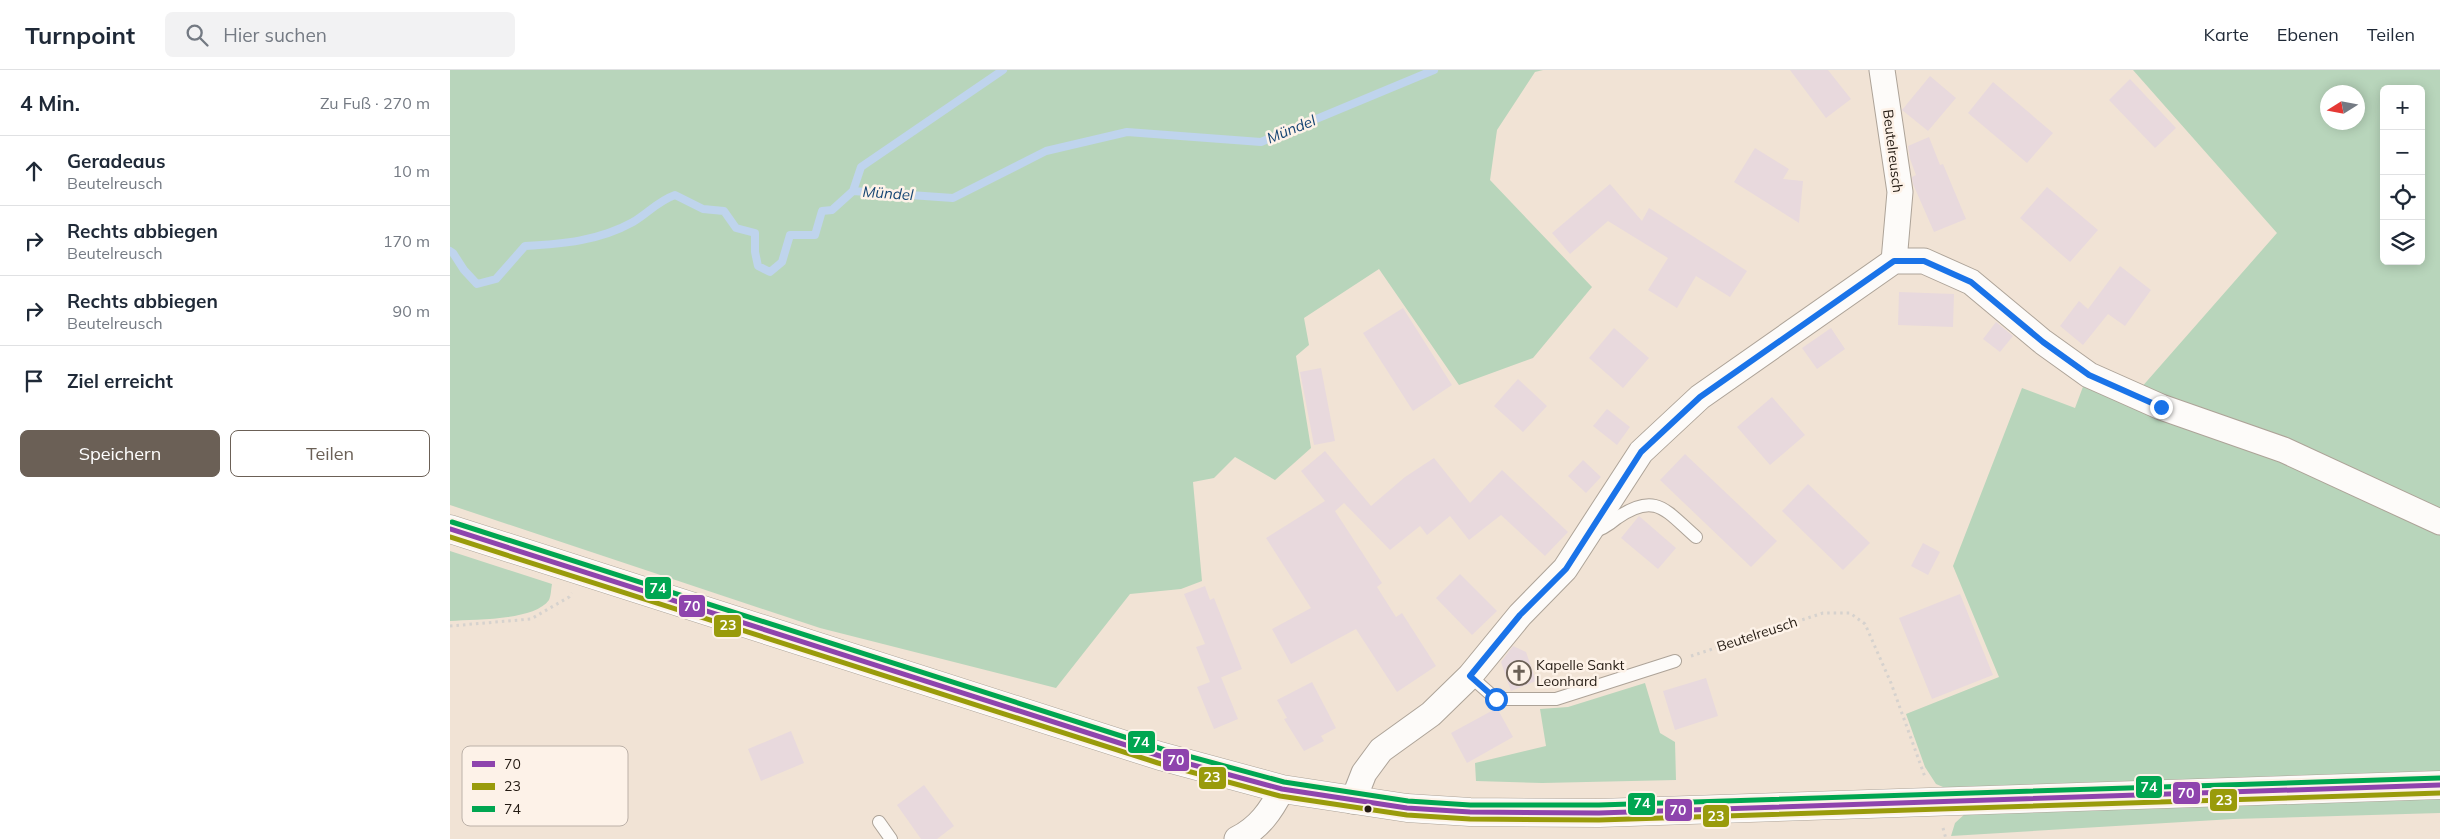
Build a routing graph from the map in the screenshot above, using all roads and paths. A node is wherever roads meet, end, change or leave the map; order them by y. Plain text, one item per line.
1 (1882, 70) edge
2 (1894, 261) junction
3 (2440, 522) edge
4 (450, 529) edge
5 (1591, 531) junction
6 (1696, 537) dead end
7 (587, 573) junction
8 (450, 626) edge
9 (1675, 661) joint
10 (1470, 676) junction
11 (2440, 785) edge
12 (1282, 789) junction
13 (1352, 801) junction
14 (1934, 802) junction
15 (878, 822) dead end
16 (891, 839) edge
17 (1237, 839) edge

1 - 2 street, Beutelreusch
2 - 3 street
2 - 5 street
4 - 7 main road
5 - 6 lane
5 - 10 street
7 - 8 path
7 - 12 main road
9 - 10 lane
9 - 14 path, Beutelreusch
10 - 13 street
11 - 14 main road
12 - 13 main road
12 - 17 street
13 - 14 main road
15 - 16 lane

